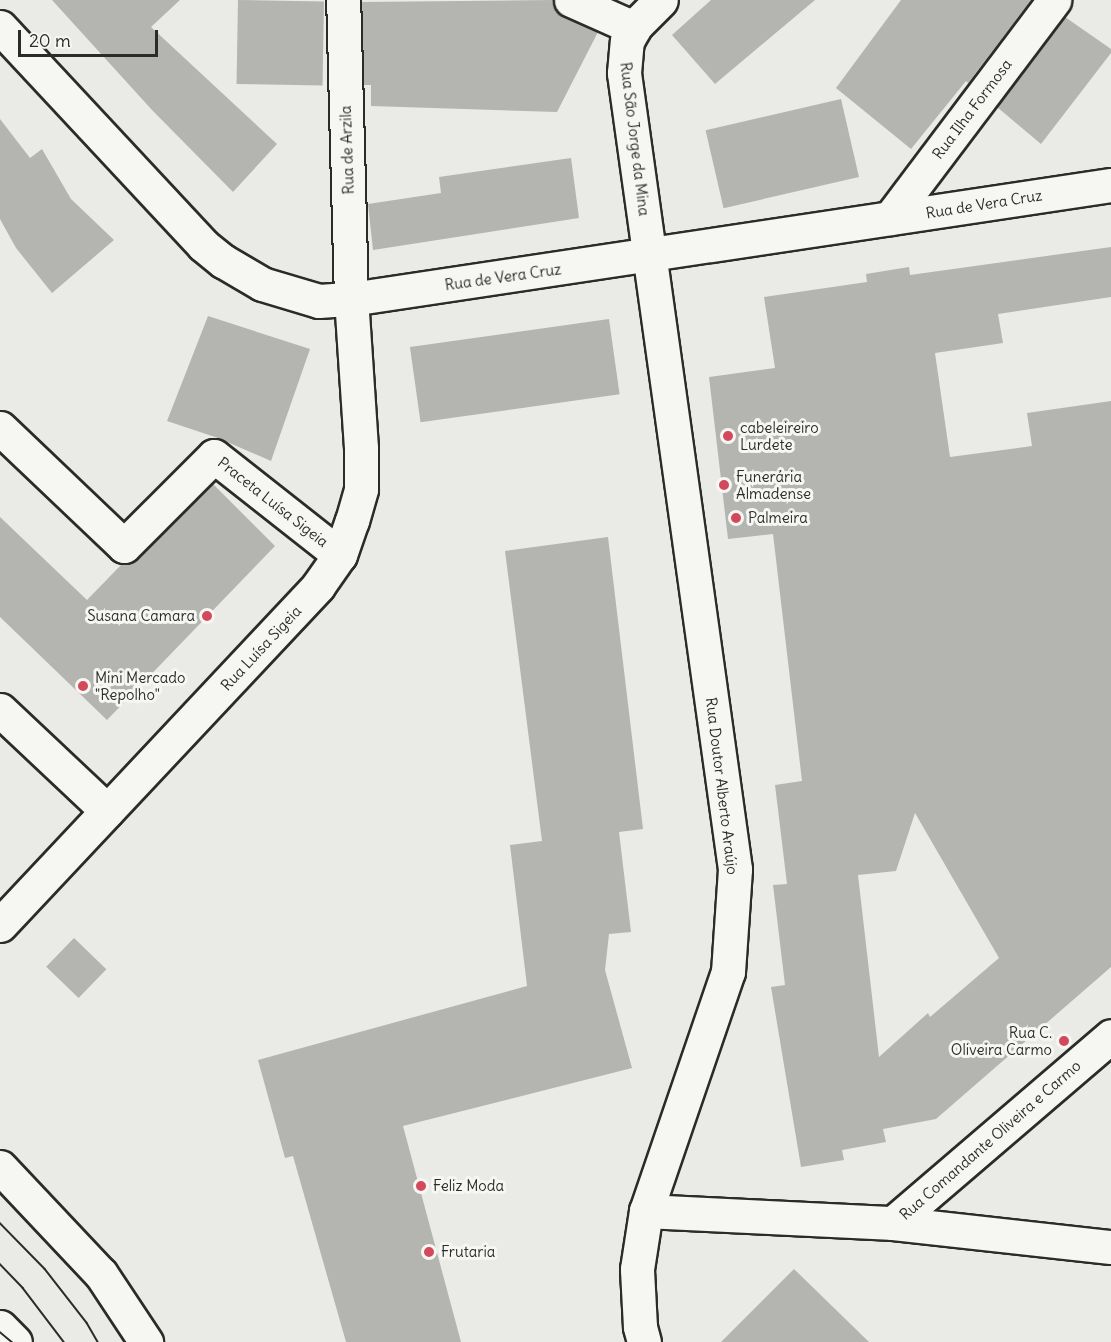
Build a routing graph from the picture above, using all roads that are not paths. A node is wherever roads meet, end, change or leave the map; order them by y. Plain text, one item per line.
1 (343, 0) edge
2 (571, 0) edge
3 (661, 0) edge
4 (1053, 0) edge
5 (0, 27) edge
6 (634, 28) junction
7 (1111, 185) edge
8 (890, 218) junction
9 (650, 255) junction
10 (351, 299) junction
11 (0, 428) edge
12 (340, 555) junction
13 (0, 710) edge
14 (107, 811) junction
15 (0, 926) edge
16 (1111, 1036) edge
17 (0, 1167) edge
18 (646, 1211) junction
19 (893, 1223) junction
20 (1111, 1247) edge
21 (0, 1327) edge
22 (15, 1342) edge
23 (146, 1342) edge
24 (644, 1342) edge

1 - 10 street, Rua de Arzila
2 - 6 street
3 - 6 street, Rua São Jorge da Mina
4 - 8 street, Rua Ilha Formosa
5 - 10 street, Rua de Vera Cruz
6 - 9 street, Rua São Jorge da Mina
7 - 8 street, Rua de Vera Cruz
8 - 9 street, Rua de Vera Cruz
9 - 10 street, Rua de Vera Cruz
9 - 18 street, Rua Doutor Alberto Araújo
10 - 12 street, Rua Luísa Sigeia
11 - 12 street, Praceta Luísa Sigeia
12 - 14 street, Rua Luísa Sigeia
13 - 14 street
14 - 15 street, Rua Luísa Sigeia
16 - 19 street, Rua Comandante Oliveira e Carmo
17 - 23 street
18 - 19 street, Rua Comandante Oliveira e Carmo
18 - 24 street, Rua Doutor Alberto Araújo
19 - 20 street
21 - 22 street

